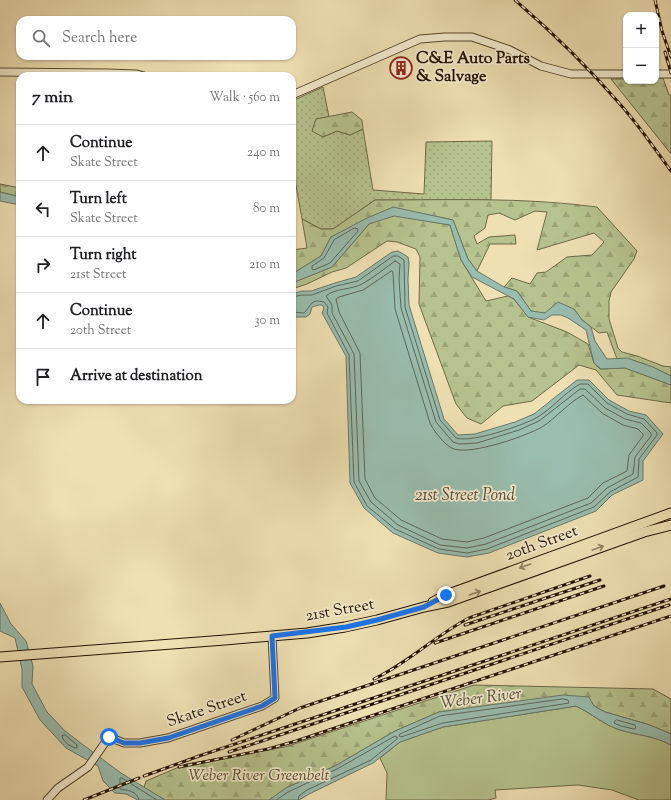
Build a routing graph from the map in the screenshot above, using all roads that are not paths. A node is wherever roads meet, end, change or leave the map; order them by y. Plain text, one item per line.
1 (0, 72) edge
2 (16, 72) edge
3 (623, 74) edge
4 (659, 74) edge
5 (671, 74) edge
6 (296, 93) edge
7 (671, 513) edge
8 (671, 525) edge
9 (424, 607) junction
10 (272, 636) junction
11 (0, 657) edge
12 (47, 800) edge

1 - 2 street
3 - 6 street
4 - 5 street
7 -> 9 main road, 20th Street
9 -> 8 main road, 21st Street
9 - 10 main road, 21st Street
10 - 11 main road, 21st Street
10 - 12 street, Skate Street

